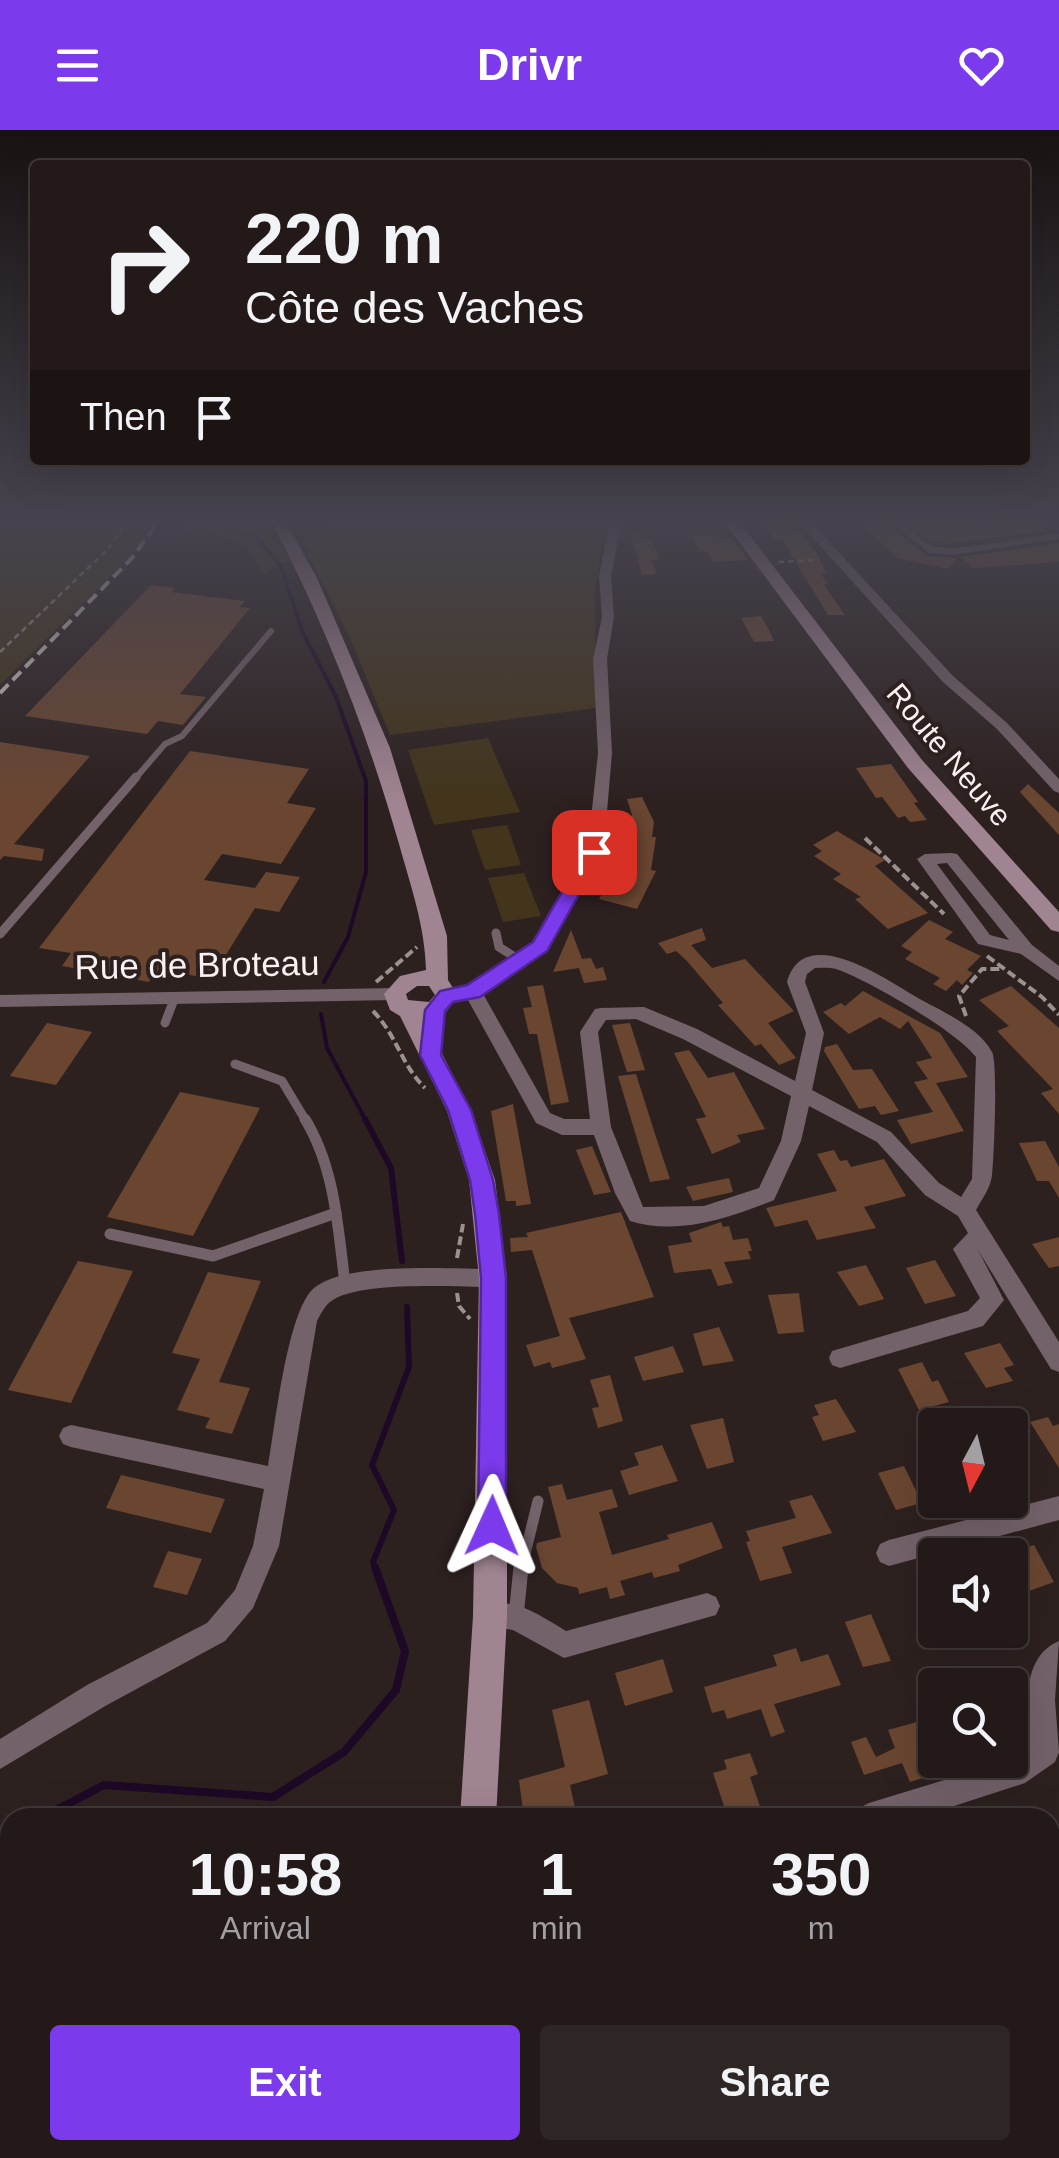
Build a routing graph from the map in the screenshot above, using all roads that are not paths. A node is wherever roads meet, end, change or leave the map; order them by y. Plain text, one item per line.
1 (324, 614) edge
2 (608, 614) edge
3 (802, 614) edge
4 (889, 614) edge
5 (270, 631) dead end
6 (1059, 788) edge
7 (1059, 925) edge
8 (496, 933) dead end
9 (0, 934) edge
10 (1026, 949) junction
11 (521, 961) junction
12 (1059, 976) edge
13 (433, 991) junction
14 (472, 992) junction
15 (176, 998) junction
16 (394, 1000) junction
17 (0, 1001) edge
18 (165, 1022) dead end
19 (430, 1055) junction
20 (235, 1064) dead end
21 (799, 1093) junction
22 (601, 1128) junction
23 (965, 1210) junction
24 (336, 1213) junction
25 (110, 1234) dead end
26 (981, 1234) junction
27 (494, 1278) junction
28 (345, 1284) junction
29 (840, 1358) dead end
30 (1059, 1362) edge
31 (71, 1436) dead end
32 (279, 1480) junction
33 (538, 1501) dead end
34 (1059, 1508) edge
35 (889, 1553) dead end
36 (706, 1606) dead end
37 (503, 1617) junction
38 (1059, 1655) edge
39 (0, 1755) edge
40 (479, 1808) edge
41 (901, 1808) edge

1 - 13 main road
2 - 11 street
3 - 7 main road, Route Neuve
4 - 6 street
5 - 9 lane
8 - 11 lane
10 - 10 street
10 - 12 street
11 - 14 street
13 - 14 street
13 - 16 main road
13 - 16 main road
13 - 19 main road
14 - 22 street
15 - 16 street, Rue de Broteau
15 - 17 street, Rue de Broteau
15 - 18 lane
16 - 19 main road
19 - 27 main road
20 - 24 lane
21 - 22 street
21 - 22 street
21 - 23 street
21 - 23 street
23 - 26 street
24 - 25 lane
24 - 28 lane
26 - 29 street
26 - 30 street
27 - 28 street
27 - 37 main road
28 - 32 street
31 - 32 street
32 - 39 street
33 - 37 lane
34 - 35 street
36 - 37 street
37 - 40 main road
38 - 41 street

